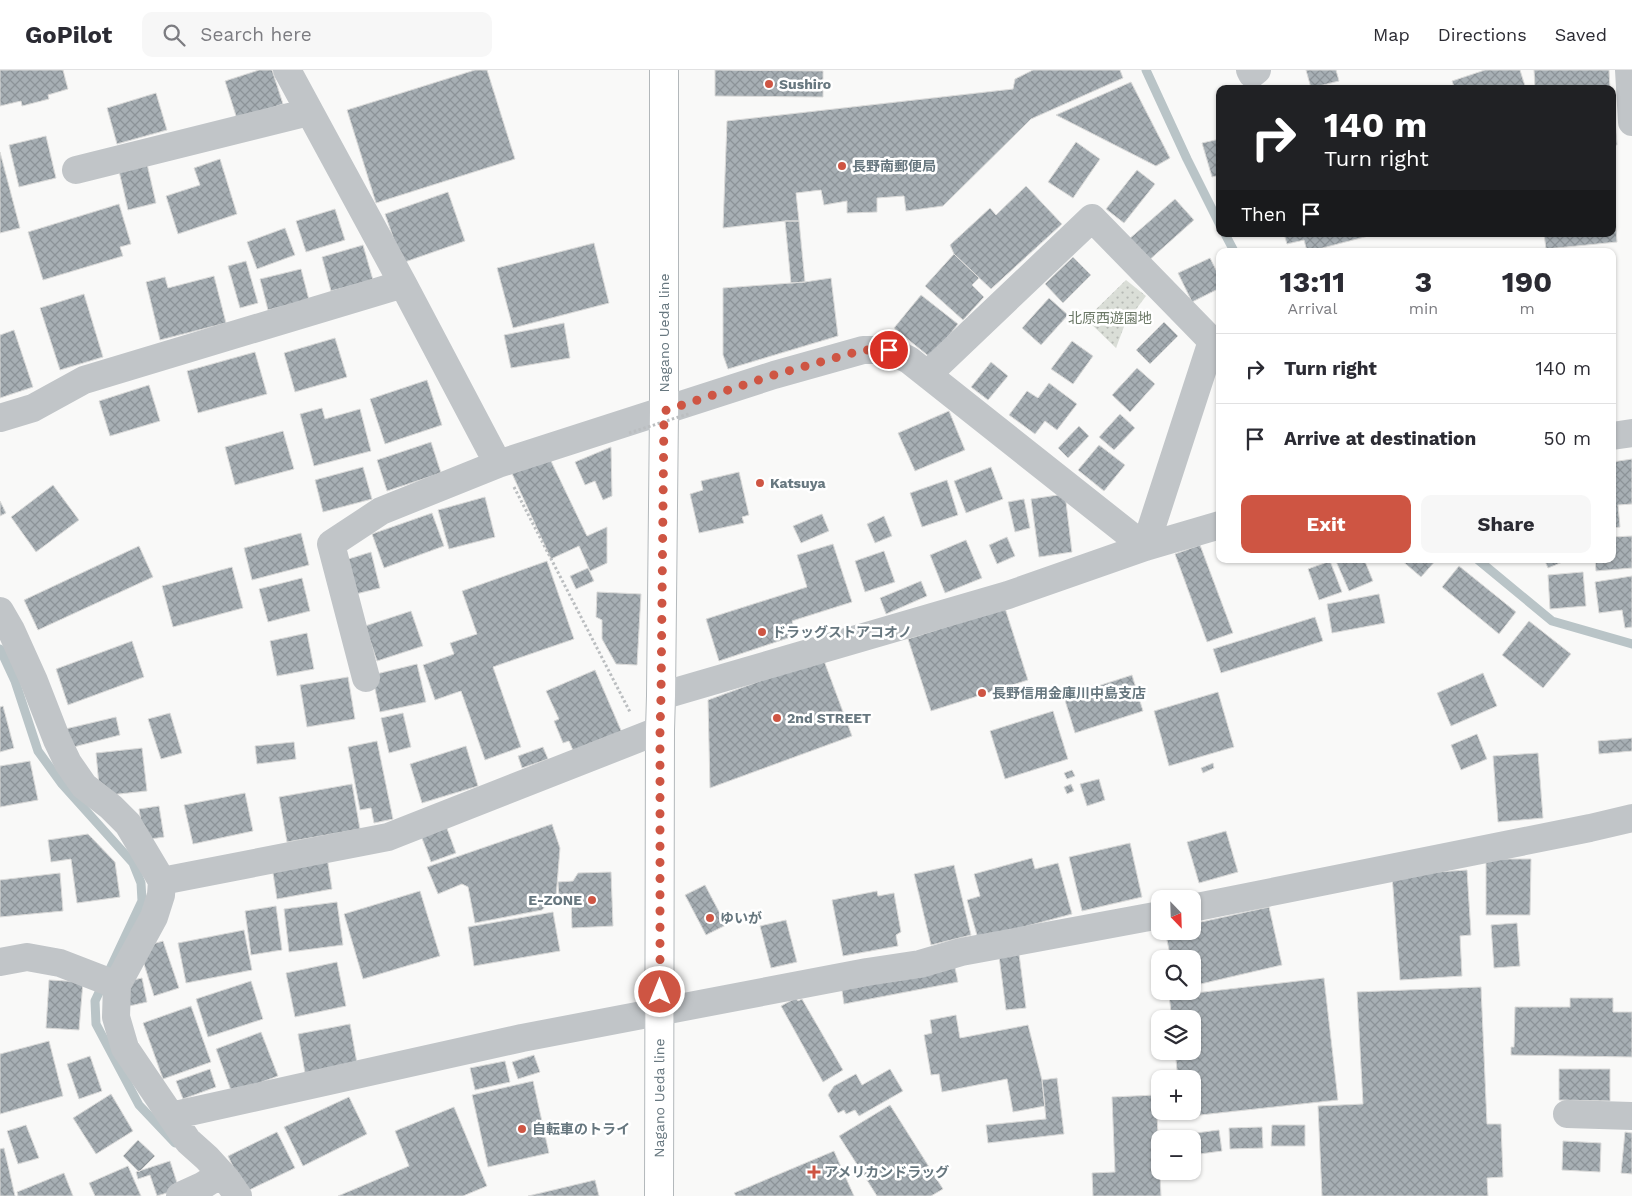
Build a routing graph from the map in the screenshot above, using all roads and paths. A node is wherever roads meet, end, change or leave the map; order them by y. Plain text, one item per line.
1 (287, 70) edge
2 (664, 70) edge
3 (1250, 70) edge
4 (1257, 70) edge
5 (1629, 70) edge
6 (310, 112) junction
7 (1632, 122) edge
8 (76, 170) dead end
9 (404, 284) junction
10 (928, 374) junction
11 (664, 411) junction
12 (691, 413) dead end
13 (0, 418) edge
14 (1632, 433) edge
15 (629, 434) dead end
16 (1616, 435) edge
17 (498, 464) junction
18 (1216, 527) edge
19 (1145, 547) junction
20 (0, 611) edge
21 (366, 678) dead end
22 (661, 696) junction
23 (651, 733) junction
24 (1632, 818) edge
25 (162, 881) junction
26 (1201, 906) edge
27 (1151, 917) edge
28 (0, 962) edge
29 (105, 980) junction
30 (660, 1011) junction
31 (1567, 1114) dead end
32 (172, 1116) junction
33 (1632, 1116) edge
34 (204, 1183) edge
35 (238, 1196) edge
36 (659, 1196) edge

1 - 6 street
2 - 11 main road, Nagano Ueda line
3 - 4 street
5 - 7 street
6 - 8 street
6 - 9 street
9 - 13 street
9 - 17 street
10 - 11 street
10 - 19 street
10 - 19 street
11 - 17 street
11 - 22 main road, Nagano Ueda line
12 - 15 path, bridge
14 - 16 street
17 - 21 street
17 - 23 path
18 - 19 street
19 - 22 street
20 - 25 street
22 - 23 main road, Nagano Ueda line
23 - 25 street
23 - 30 main road, Nagano Ueda line
24 - 26 street
25 - 29 street
27 - 30 street
28 - 29 street
29 - 32 street
30 - 32 street
30 - 36 main road, Nagano Ueda line
31 - 33 street
32 - 34 street
34 - 35 street

